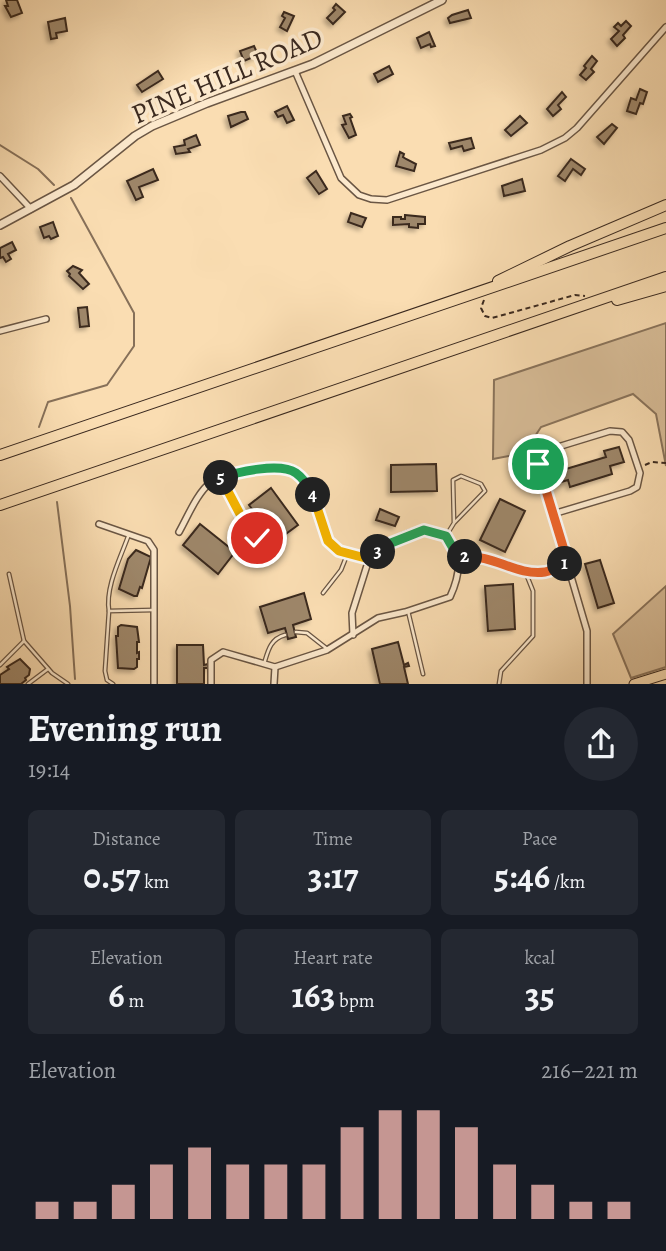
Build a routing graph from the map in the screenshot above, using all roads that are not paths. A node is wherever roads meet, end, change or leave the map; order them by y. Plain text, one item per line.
1 (442, 0) edge
2 (666, 27) edge
3 (295, 71) junction
4 (0, 176) edge
5 (666, 205) edge
6 (31, 209) junction
7 (0, 225) edge
8 (666, 228) edge
9 (666, 277) edge
10 (666, 286) edge
11 (474, 294) junction
12 (46, 319) dead end
13 (529, 324) junction
14 (0, 331) edge
15 (0, 456) edge
16 (220, 478) junction
17 (0, 505) edge
18 (554, 514) junction
19 (454, 523) junction
20 (99, 524) dead end
21 (179, 531) dead end
22 (129, 534) junction
23 (446, 536) junction
24 (257, 538) dead end
25 (348, 553) junction
26 (458, 557) junction
27 (369, 559) junction
28 (9, 575) dead end
29 (323, 593) dead end
30 (155, 610) junction
31 (109, 611) junction
32 (408, 611) junction
33 (296, 632) dead end
34 (285, 635) dead end
35 (354, 635) junction
36 (24, 641) junction
37 (327, 650) junction
38 (264, 664) junction
39 (0, 665) edge
40 (275, 667) junction
41 (48, 669) junction
42 (423, 674) dead end
43 (666, 674) edge
44 (28, 684) edge
45 (68, 684) edge
46 (113, 684) edge
47 (155, 684) edge
48 (211, 684) edge
49 (274, 684) edge
50 (499, 684) edge
51 (587, 684) edge
52 (634, 684) edge

1 - 3 street, PINE HILL ROAD
2 - 3 street
3 - 6 street, PINE HILL ROAD
4 - 6 street
5 - 11 highway
6 - 7 street, PINE HILL ROAD
8 - 11 highway
9 - 13 highway
10 - 13 highway
11 - 15 highway
12 - 14 street
13 - 17 highway
16 - 21 street
16 - 24 lane
16 - 25 street
18 - 18 street
18 - 51 street
19 - 19 lane
19 - 23 lane
20 - 22 street
22 - 30 street
22 - 31 lane
23 - 26 street
23 - 27 street
25 - 27 street
25 - 29 lane
26 - 32 street
26 - 50 lane
27 - 35 street
28 - 36 lane
30 - 31 lane
30 - 47 street
31 - 46 lane
32 - 35 street
32 - 42 lane
33 - 37 lane
34 - 38 lane
35 - 37 street
36 - 39 lane
36 - 41 lane
37 - 40 street
38 - 40 street
38 - 48 street
40 - 49 street
41 - 44 lane
41 - 45 lane
43 - 52 main road

